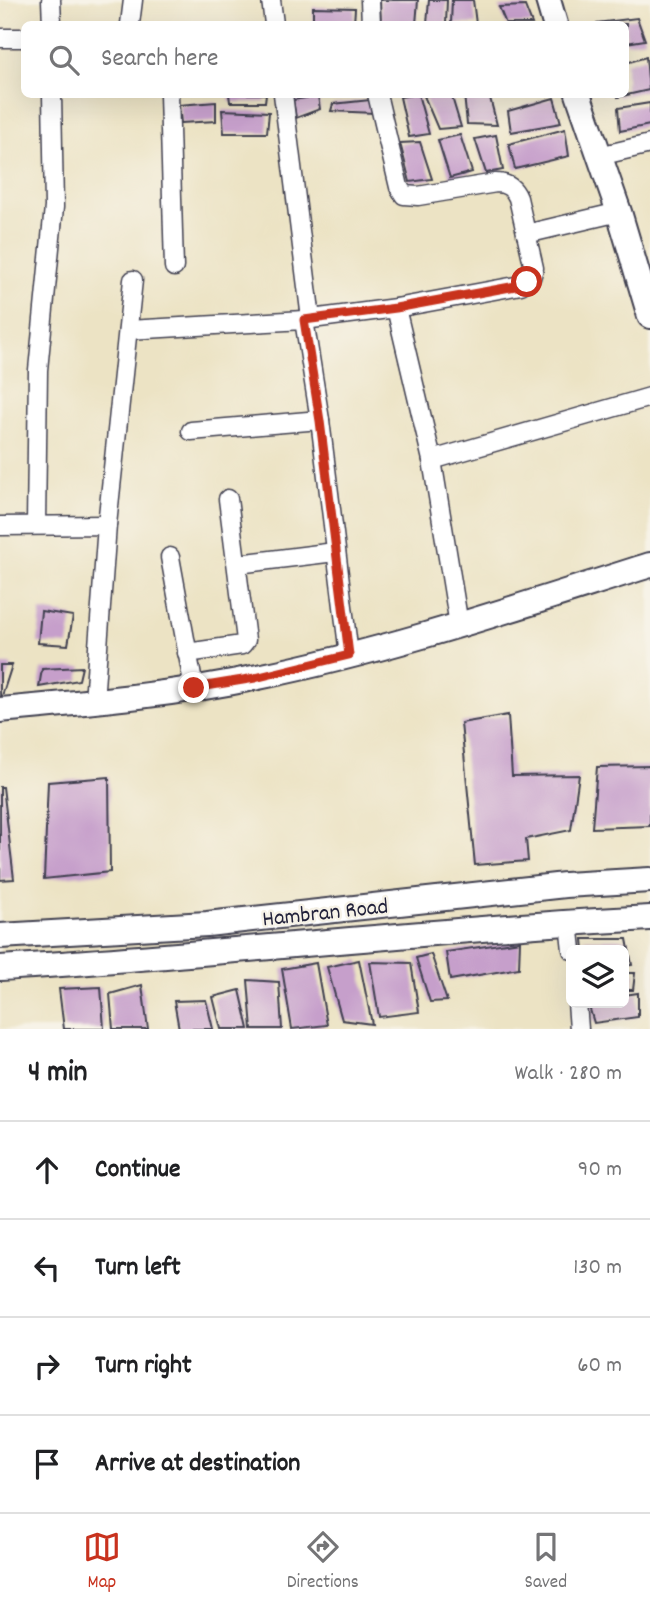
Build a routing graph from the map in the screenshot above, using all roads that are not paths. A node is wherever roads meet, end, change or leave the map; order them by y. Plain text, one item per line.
1 (51, 0) edge
2 (133, 0) edge
3 (271, 0) edge
4 (370, 0) edge
5 (548, 0) edge
6 (52, 21) edge
7 (130, 21) edge
8 (274, 21) edge
9 (371, 21) edge
10 (554, 21) edge
11 (0, 38) edge
12 (21, 38) edge
13 (52, 98) edge
14 (169, 98) edge
15 (283, 98) edge
16 (380, 98) edge
17 (579, 98) edge
18 (650, 144) edge
19 (599, 156) junction
20 (619, 212) junction
21 (526, 234) junction
22 (174, 267) dead end
23 (133, 281) dead end
24 (396, 308) junction
25 (650, 316) edge
26 (307, 319) junction
27 (128, 330) junction
28 (650, 397) edge
29 (320, 421) junction
30 (191, 431) dead end
31 (432, 460) junction
32 (228, 499) dead end
33 (36, 525) junction
34 (107, 525) junction
35 (0, 526) edge
36 (335, 552) junction
37 (170, 557) dead end
38 (237, 564) junction
39 (650, 565) edge
40 (459, 625) junction
41 (187, 653) junction
42 (349, 655) junction
43 (194, 688) junction
44 (94, 701) junction
45 (0, 710) edge
46 (650, 880) edge
47 (650, 918) edge
48 (569, 922) junction
49 (0, 936) edge
50 (571, 945) edge
51 (0, 968) edge
52 (577, 1008) edge
53 (579, 1029) edge

1 - 6 street
2 - 7 street
3 - 8 street
4 - 9 street
5 - 10 main road
11 - 12 street
13 - 33 street
14 - 22 street
15 - 26 street
16 - 21 street
17 - 19 main road
18 - 19 street
19 - 20 main road
20 - 21 street
20 - 25 main road
21 - 24 street
23 - 27 street
24 - 26 street
24 - 31 street
26 - 27 street
26 - 29 street
27 - 34 street
28 - 31 street
29 - 30 street
29 - 36 street
31 - 40 street
32 - 38 street
33 - 34 street
33 - 35 street
34 - 44 street
36 - 38 street
36 - 42 street
37 - 41 street
38 - 41 street
39 - 40 main road
40 - 42 main road
41 - 43 street
42 - 43 main road
43 - 44 main road
44 - 45 main road
46 - 49 main road, Hambran Road
47 - 48 main road, Hambran Road
48 - 50 street
48 - 51 main road, Hambran Road
52 - 53 street

